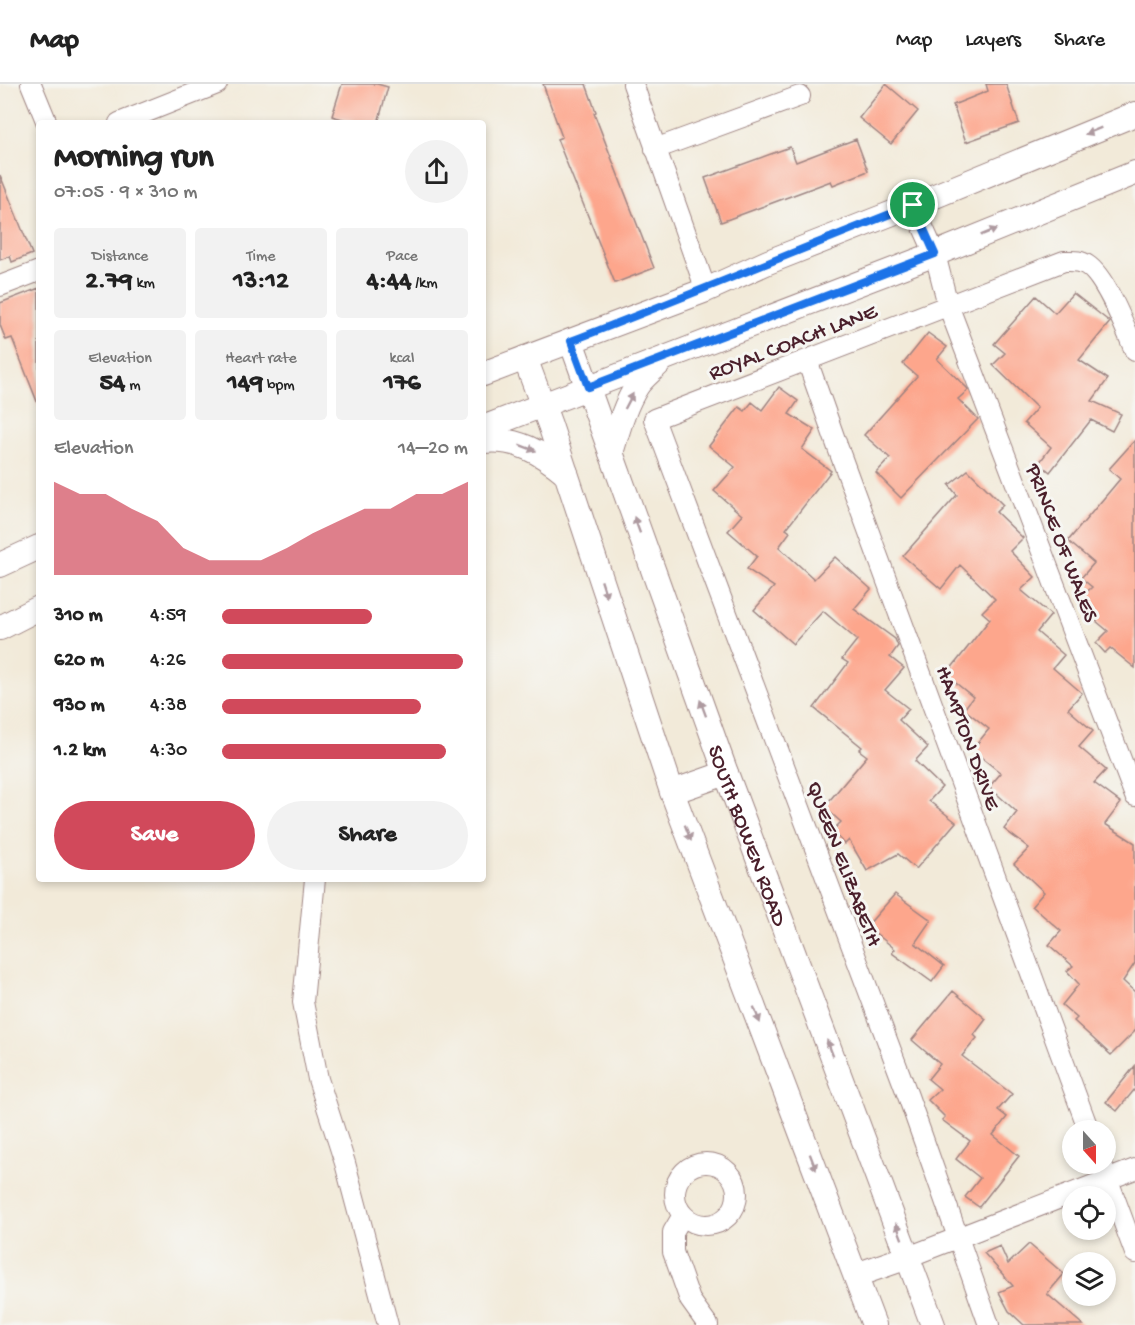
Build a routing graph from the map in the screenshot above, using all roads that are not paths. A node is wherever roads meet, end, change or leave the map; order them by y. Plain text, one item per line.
1 (32, 84) edge
2 (217, 84) edge
3 (633, 84) edge
4 (800, 96) dead end
5 (1135, 114) edge
6 (46, 120) edge
7 (127, 120) edge
8 (655, 148) junction
9 (1135, 172) edge
10 (913, 205) junction
11 (935, 254) junction
12 (36, 272) edge
13 (0, 286) edge
14 (706, 290) junction
15 (948, 305) junction
16 (571, 341) junction
17 (1135, 351) edge
18 (525, 358) junction
19 (664, 358) junction
20 (807, 360) junction
21 (486, 373) edge
22 (588, 387) junction
23 (543, 405) junction
24 (654, 418) joint
25 (486, 427) edge
26 (486, 441) edge
27 (611, 453) junction
28 (566, 473) junction
29 (36, 548) edge
30 (0, 565) edge
31 (36, 610) edge
32 (0, 628) edge
33 (726, 773) junction
34 (672, 792) junction
35 (1135, 796) edge
36 (315, 882) edge
37 (1085, 1120) edge
38 (1135, 1169) edge
39 (1116, 1171) edge
40 (1100, 1174) edge
41 (1105, 1174) edge
42 (683, 1215) dead end
43 (958, 1238) junction
44 (1135, 1253) edge
45 (908, 1257) junction
46 (856, 1275) junction
47 (388, 1325) edge
48 (707, 1325) edge
49 (874, 1325) edge
50 (933, 1325) edge
51 (989, 1325) edge

1 - 6 street
2 - 7 street
3 - 8 street
4 - 8 street
5 -> 10 main road
8 - 14 street
11 -> 9 main road
10 - 11 street, PRINCE OF WALES
10 - 14 main road
11 - 15 street, PRINCE OF WALES
11 - 19 main road
12 - 13 street
14 - 16 main road
15 - 17 street, ROYAL COACH LANE
15 - 20 street, ROYAL COACH LANE
15 - 35 street, PRINCE OF WALES
16 - 18 main road
16 - 22 main road, SOUTH BOWEN ROAD
18 - 21 main road
18 - 23 main road
19 - 22 main road
27 -> 19 main road
20 - 24 street, ROYAL COACH LANE
20 - 37 street, HAMPTON DRIVE
22 - 23 main road
22 - 27 main road, SOUTH BOWEN ROAD
23 - 25 main road
23 - 28 main road
24 - 43 street, QUEEN ELIZABETH
26 -> 28 main road
33 -> 27 main road, SOUTH BOWEN ROAD
28 -> 34 main road
29 - 30 main road
31 - 32 main road
33 - 34 main road
45 -> 33 main road, SOUTH BOWEN ROAD
34 -> 46 main road
36 - 47 street
38 - 39 street
40 - 43 street
41 - 44 street
42 - 48 street
43 - 45 street
43 - 51 street, QUEEN ELIZABETH
45 - 46 main road
45 - 50 main road, SOUTH BOWEN ROAD
46 - 49 main road

